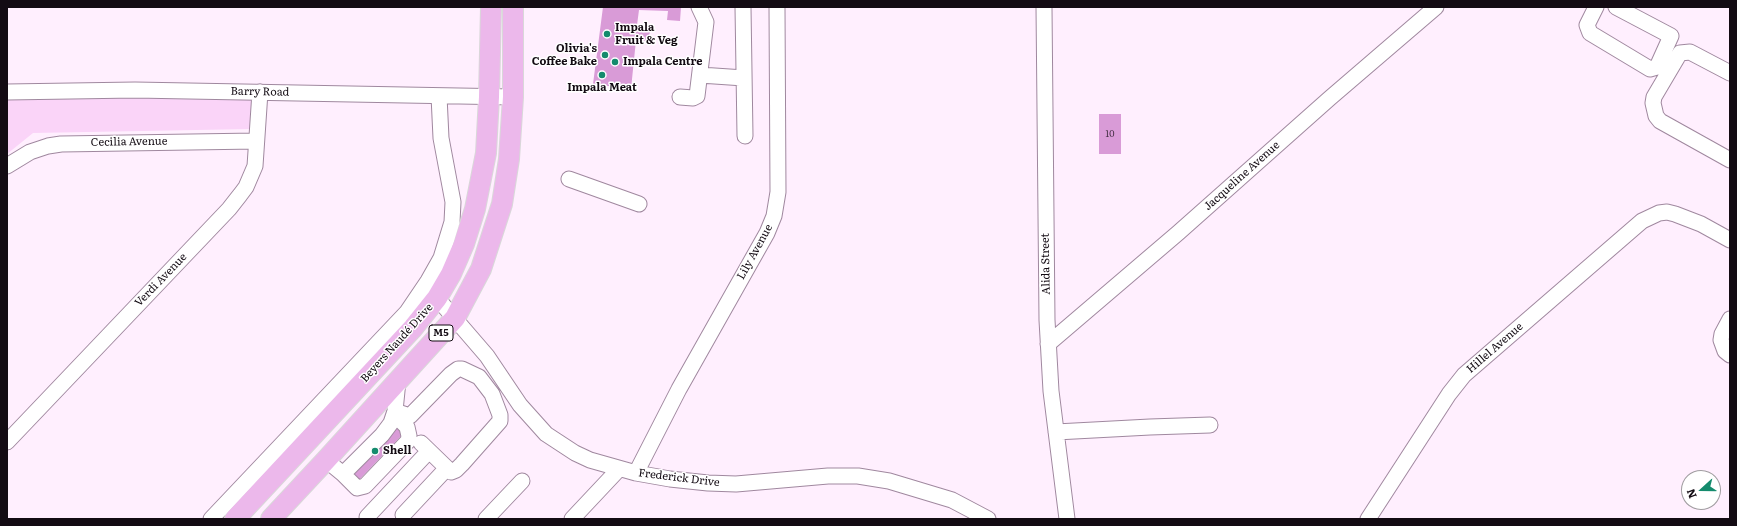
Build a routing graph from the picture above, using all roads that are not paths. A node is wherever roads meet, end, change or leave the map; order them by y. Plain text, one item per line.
1 (491, 7) edge
2 (514, 7) edge
3 (699, 7) edge
4 (743, 7) edge
5 (778, 7) edge
6 (1044, 7) edge
7 (1436, 7) edge
8 (1596, 7) edge
9 (1616, 7) edge
10 (1730, 73) edge
11 (700, 75) junction
12 (744, 78) junction
13 (7, 92) edge
14 (260, 92) junction
15 (439, 96) junction
16 (490, 97) junction
17 (514, 97) junction
18 (680, 97) dead end
19 (745, 136) dead end
20 (256, 141) junction
21 (1730, 160) edge
22 (7, 166) edge
23 (569, 179) dead end
24 (639, 204) dead end
25 (1730, 240) edge
26 (437, 298) junction
27 (455, 318) junction
28 (1730, 319) edge
29 (1048, 344) junction
30 (1730, 355) edge
31 (398, 381) junction
32 (395, 412) junction
33 (1210, 425) dead end
34 (1056, 432) junction
35 (7, 442) edge
36 (326, 460) junction
37 (447, 468) junction
38 (619, 469) junction
39 (636, 473) junction
40 (343, 474) junction
41 (522, 481) dead end
42 (403, 514) dead end
43 (367, 517) dead end
44 (211, 519) edge
45 (234, 519) edge
46 (271, 519) edge
47 (486, 519) edge
48 (572, 519) edge
49 (988, 519) edge
50 (1067, 519) edge
51 (1368, 519) edge

1 - 16 main road, Beyers Naudé Drive / M5
2 - 17 main road, M5
3 - 11 street
4 - 12 street
5 - 39 street, Lily Avenue
6 - 29 street, Alida Street
7 - 29 street, Jacqueline Avenue
8 - 9 street
10 - 21 street
11 - 12 street
11 - 18 street
12 - 19 street
13 - 14 street, Barry Road
14 - 15 street, Barry Road
14 - 20 street, Verdi Avenue
15 - 16 street, Barry Road
15 - 44 street, Beyers Naudé Drive
16 - 17 street, Barry Road
16 - 26 main road, Beyers Naudé Drive / M5
17 - 27 main road, M5
20 - 22 street, Cecilia Avenue
20 - 35 street, Verdi Avenue
23 - 24 street
25 - 51 street, Hillel Avenue
26 - 27 street, Frederick Drive
26 - 45 main road, Beyers Naudé Drive / M5
27 - 31 main road, M5
27 - 38 street, Frederick Drive
28 - 30 street
29 - 34 street, Alida Street
31 - 32 street
31 - 36 main road, M5
32 - 37 street
32 - 40 street
32 - 40 street
33 - 34 street
34 - 50 street, Alida Street
36 - 40 street
36 - 46 main road, M5
37 - 42 street
37 - 43 street
38 - 39 street, Frederick Drive
38 - 48 street
39 - 49 street, Frederick Drive
41 - 47 street

